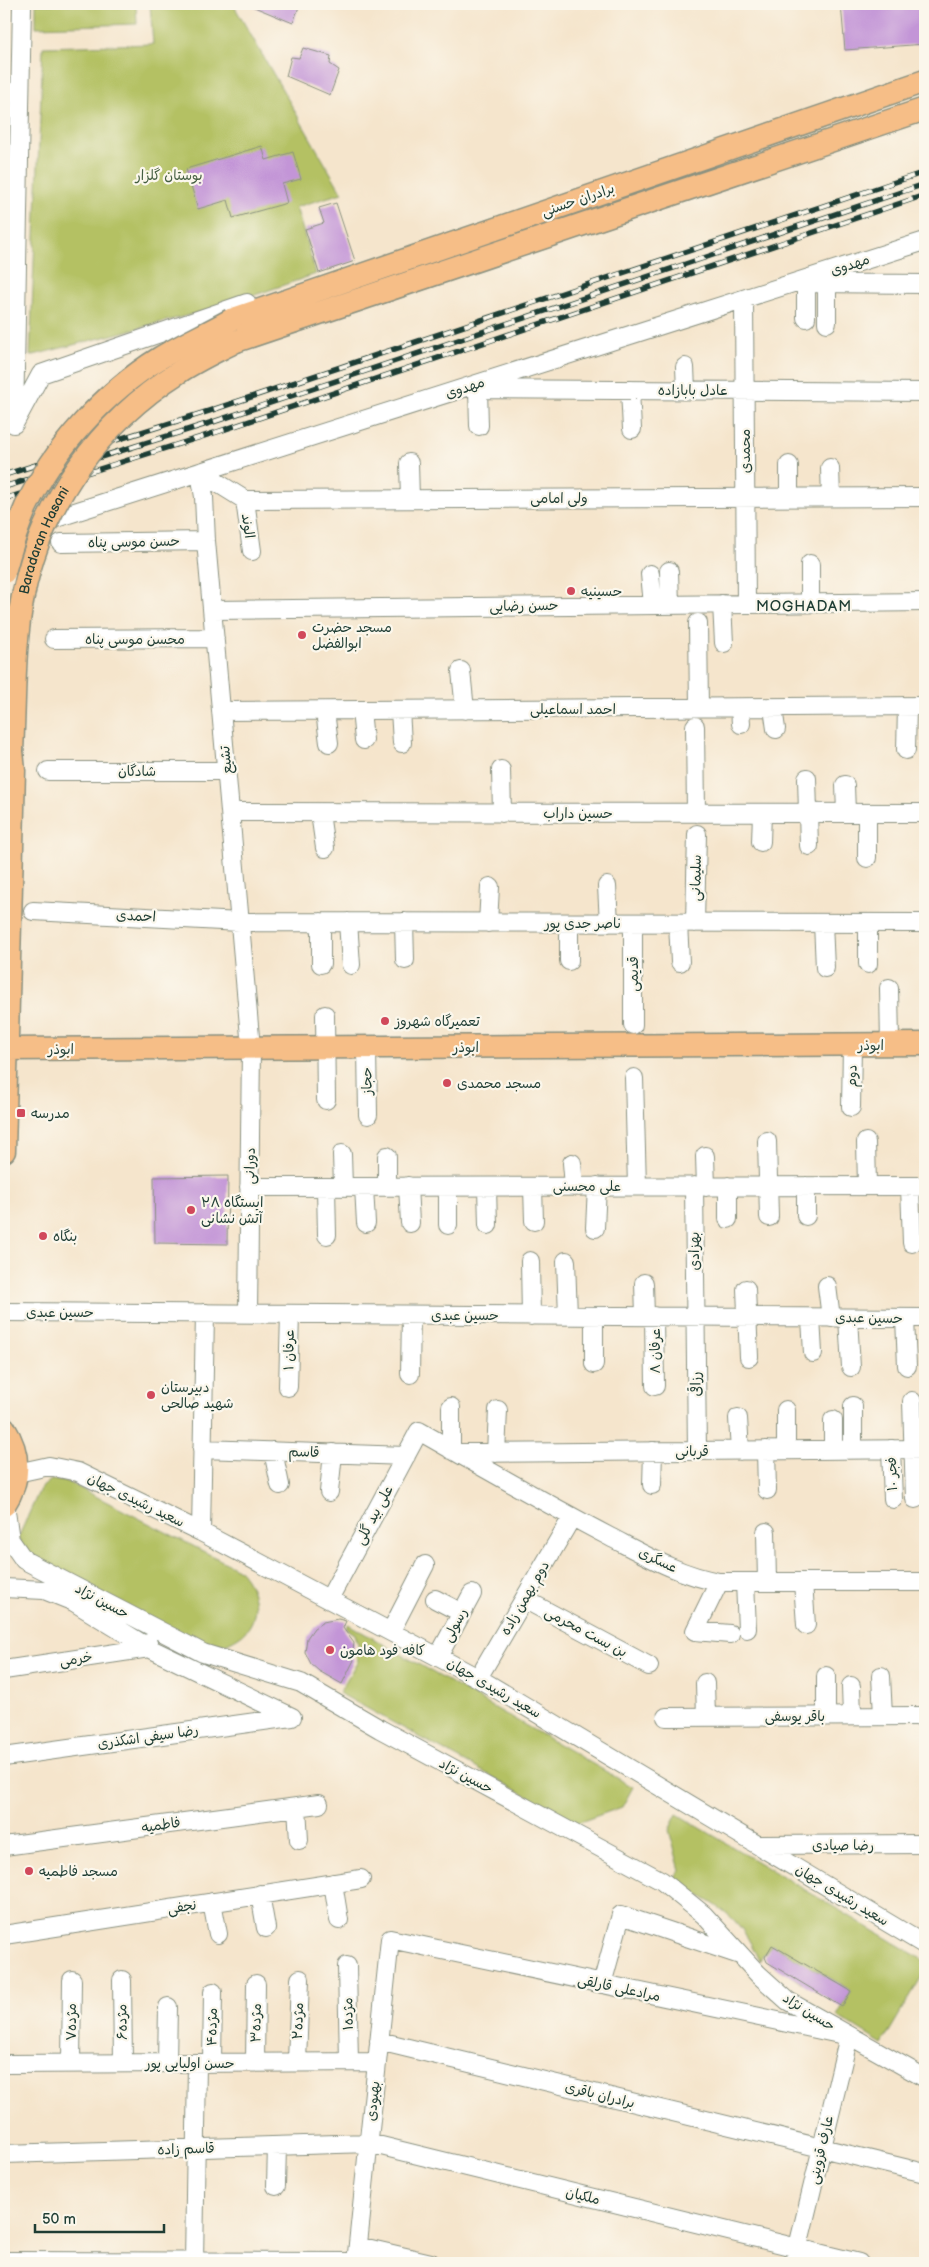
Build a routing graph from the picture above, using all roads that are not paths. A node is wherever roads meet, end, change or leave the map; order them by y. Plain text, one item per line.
1 (22, 4) edge
2 (925, 81) edge
3 (12, 93) edge
4 (925, 109) edge
5 (733, 146) junction
6 (11, 182) edge
7 (925, 241) edge
8 (10, 273) edge
9 (801, 283) junction
10 (827, 283) junction
11 (925, 284) edge
12 (744, 299) junction
13 (806, 318) dead end
14 (827, 322) dead end
15 (234, 331) junction
16 (9, 364) edge
17 (685, 367) dead end
18 (41, 374) junction
19 (470, 389) junction
20 (630, 390) junction
21 (686, 390) junction
22 (744, 391) junction
23 (925, 392) edge
24 (9, 426) edge
25 (479, 426) dead end
26 (632, 429) dead end
27 (409, 463) dead end
28 (789, 465) dead end
29 (830, 468) dead end
30 (200, 472) junction
31 (925, 496) edge
32 (745, 497) junction
33 (789, 497) junction
34 (831, 497) junction
35 (410, 499) junction
36 (245, 500) junction
37 (4, 535) edge
38 (206, 541) junction
39 (61, 543) dead end
40 (252, 551) dead end
41 (810, 564) dead end
42 (669, 571) dead end
43 (4, 572) edge
44 (650, 574) dead end
45 (925, 602) edge
46 (810, 603) junction
47 (722, 604) junction
48 (746, 604) junction
49 (662, 605) junction
50 (212, 610) junction
51 (698, 623) dead end
52 (215, 638) junction
53 (54, 640) dead end
54 (724, 643) dead end
55 (461, 672) dead end
56 (925, 706) edge
57 (906, 707) junction
58 (699, 708) junction
59 (773, 708) junction
60 (361, 710) junction
61 (400, 710) junction
62 (464, 710) junction
63 (221, 711) junction
64 (325, 711) junction
65 (695, 726) dead end
66 (776, 729) dead end
67 (364, 740) dead end
68 (329, 743) dead end
69 (402, 743) dead end
70 (906, 750) dead end
71 (501, 770) dead end
72 (48, 771) dead end
73 (227, 771) junction
74 (807, 778) dead end
75 (846, 785) dead end
76 (230, 812) junction
77 (320, 813) junction
78 (502, 813) junction
79 (696, 813) junction
80 (762, 813) junction
81 (807, 813) junction
82 (846, 813) junction
83 (867, 813) junction
84 (925, 813) edge
85 (697, 834) dead end
86 (761, 842) dead end
87 (809, 846) dead end
88 (325, 848) dead end
89 (867, 858) dead end
90 (607, 886) dead end
91 (490, 887) dead end
92 (33, 911) dead end
93 (240, 922) junction
94 (321, 922) junction
95 (348, 922) junction
96 (404, 922) junction
97 (488, 922) junction
98 (609, 922) junction
99 (569, 923) junction
100 (633, 923) junction
101 (687, 923) junction
102 (823, 923) junction
103 (868, 923) junction
104 (925, 923) edge
105 (405, 960) dead end
106 (569, 961) dead end
107 (680, 962) dead end
108 (321, 964) dead end
109 (868, 964) dead end
110 (351, 965) dead end
111 (825, 968) dead end
112 (889, 988) dead end
113 (325, 1015) dead end
114 (633, 1025) dead end
115 (925, 1044) edge
116 (852, 1045) junction
117 (890, 1045) junction
118 (326, 1047) junction
119 (367, 1047) junction
120 (251, 1048) junction
121 (5, 1049) edge
122 (634, 1078) dead end
123 (326, 1100) dead end
124 (851, 1107) dead end
125 (368, 1115) dead end
126 (766, 1141) dead end
127 (866, 1142) dead end
128 (4, 1151) edge
129 (342, 1154) dead end
130 (387, 1156) dead end
131 (705, 1156) dead end
132 (572, 1163) dead end
133 (387, 1186) junction
134 (408, 1186) junction
135 (574, 1186) junction
136 (596, 1186) junction
137 (637, 1186) junction
138 (700, 1186) junction
139 (728, 1186) junction
140 (768, 1186) junction
141 (806, 1186) junction
142 (867, 1186) junction
143 (918, 1186) edge
144 (249, 1187) junction
145 (334, 1187) junction
146 (364, 1187) junction
147 (448, 1187) junction
148 (487, 1187) junction
149 (533, 1187) junction
150 (806, 1216) dead end
151 (769, 1217) dead end
152 (728, 1219) dead end
153 (534, 1221) dead end
154 (366, 1223) dead end
155 (410, 1224) dead end
156 (448, 1225) dead end
157 (488, 1225) dead end
158 (595, 1228) dead end
159 (327, 1235) dead end
160 (912, 1243) dead end
161 (530, 1261) dead end
162 (566, 1262) dead end
163 (644, 1283) dead end
164 (827, 1286) dead end
165 (746, 1289) dead end
166 (4, 1312) edge
167 (205, 1313) junction
168 (248, 1314) junction
169 (290, 1314) junction
170 (411, 1315) junction
171 (531, 1316) junction
172 (568, 1316) junction
173 (594, 1316) junction
174 (650, 1316) junction
175 (695, 1317) junction
176 (747, 1317) junction
177 (811, 1318) junction
178 (839, 1318) junction
179 (905, 1318) junction
180 (925, 1318) edge
181 (813, 1353) dead end
182 (749, 1357) dead end
183 (594, 1364) dead end
184 (907, 1366) dead end
185 (851, 1367) dead end
186 (410, 1374) dead end
187 (655, 1386) dead end
188 (288, 1387) dead end
189 (912, 1401) dead end
190 (853, 1406) dead end
191 (451, 1407) dead end
192 (498, 1410) dead end
193 (786, 1410) dead end
194 (738, 1418) dead end
195 (833, 1420) dead end
196 (4, 1428) edge
197 (419, 1431) joint
198 (202, 1449) junction
199 (892, 1449) junction
200 (920, 1449) edge
201 (740, 1450) junction
202 (766, 1450) junction
203 (786, 1450) junction
204 (833, 1450) junction
205 (853, 1450) junction
206 (273, 1451) junction
207 (455, 1451) junction
208 (653, 1451) junction
209 (697, 1451) junction
210 (496, 1453) junction
211 (332, 1454) junction
212 (406, 1456) junction
213 (17, 1473) junction
214 (280, 1484) dead end
215 (652, 1485) dead end
216 (767, 1490) dead end
217 (329, 1492) dead end
218 (893, 1499) dead end
219 (915, 1499) dead end
220 (4, 1505) edge
221 (572, 1517) junction
222 (201, 1532) junction
223 (766, 1532) dead end
224 (425, 1565) dead end
225 (719, 1582) junction
226 (745, 1582) junction
227 (767, 1582) junction
228 (803, 1582) junction
229 (925, 1582) edge
230 (4, 1588) edge
231 (472, 1594) dead end
232 (329, 1599) junction
233 (435, 1599) dead end
234 (524, 1599) junction
235 (462, 1613) junction
236 (147, 1625) junction
237 (806, 1625) dead end
238 (747, 1629) dead end
239 (390, 1632) junction
240 (730, 1634) dead end
241 (149, 1648) junction
242 (438, 1657) junction
243 (649, 1666) dead end
244 (4, 1670) edge
245 (826, 1676) dead end
246 (882, 1676) dead end
247 (478, 1678) junction
248 (705, 1683) dead end
249 (851, 1686) dead end
250 (826, 1716) junction
251 (852, 1716) junction
252 (883, 1716) junction
253 (925, 1716) edge
254 (666, 1717) dead end
255 (706, 1717) junction
256 (4, 1757) edge
257 (319, 1804) dead end
258 (297, 1807) junction
259 (299, 1840) dead end
260 (925, 1844) edge
261 (760, 1845) junction
262 (4, 1846) edge
263 (361, 1879) dead end
264 (333, 1883) junction
265 (260, 1894) junction
266 (212, 1902) junction
267 (339, 1920) dead end
268 (266, 1928) dead end
269 (218, 1934) dead end
270 (4, 1935) edge
271 (390, 1939) joint
272 (925, 1945) edge
273 (741, 1955) junction
274 (347, 1966) dead end
275 (300, 1979) dead end
276 (72, 1980) dead end
277 (122, 1980) dead end
278 (256, 1984) dead end
279 (602, 1984) junction
280 (213, 1992) dead end
281 (168, 2007) dead end
282 (848, 2036) junction
283 (379, 2041) junction
284 (255, 2062) junction
285 (296, 2062) junction
286 (349, 2062) junction
287 (377, 2062) junction
288 (71, 2063) junction
289 (123, 2063) junction
290 (167, 2063) junction
291 (204, 2063) junction
292 (4, 2064) edge
293 (925, 2078) edge
294 (369, 2143) junction
295 (277, 2146) junction
296 (196, 2149) junction
297 (822, 2149) junction
298 (4, 2154) edge
299 (925, 2173) edge
300 (276, 2186) dead end
301 (796, 2256) edge
302 (357, 2257) edge
303 (4, 2260) edge
304 (194, 2262) edge
305 (431, 2263) edge
306 (859, 2263) edge

1 - 3 street
2 - 5 main road, برادران حسنی
3 - 6 street
4 - 15 main road, برادران حسنی
5 - 15 main road, برادران حسنی
5 - 18 street
6 - 8 street
7 - 9 street, مهدوی
8 - 16 street
9 - 10 street
9 - 12 street, مهدوی
9 - 13 street
10 - 11 street
10 - 14 street
12 - 19 street, مهدوی
12 - 22 street, محمدی
15 - 43 main road, Baradaran Hasani, bridge
15 - 121 main road, Baradaran Hasani, bridge
16 - 18 street
16 - 24 street
17 - 21 street
18 - 24 street
19 - 20 street, عادل بابازاده
19 - 25 street
19 - 30 street, مهدوی
20 - 21 street, عادل بابازاده
20 - 26 street
21 - 22 street, عادل بابازاده
22 - 23 street, عادل بابازاده
22 - 32 street, محمدی
27 - 35 street
28 - 33 street
29 - 34 street
30 - 36 street
30 - 37 street, مهدوی
30 - 38 street, تشیع
31 - 34 street, ولی امامی
32 - 33 street, ولی امامی
32 - 35 street, ولی امامی
32 - 48 street, محمدی
33 - 34 street, ولی امامی
35 - 36 street, ولی امامی
36 - 40 street, الوند
38 - 39 street, حسن موسی پناه
38 - 50 street, تشیع
41 - 46 street
42 - 49 street
44 - 49 street
45 - 46 street, حسن رضایی
46 - 48 street, حسن رضایی
47 - 48 street, حسن رضایی
47 - 49 street, حسن رضایی
47 - 54 street
49 - 50 street, حسن رضایی
50 - 52 street, تشیع
51 - 58 street
52 - 53 street, محسن موسی پناه
52 - 63 street, تشیع
55 - 62 street
56 - 57 street, احمد اسماعیلی
57 - 59 street, احمد اسماعیلی
57 - 70 street
58 - 59 street, احمد اسماعیلی
58 - 62 street, احمد اسماعیلی
59 - 66 street
60 - 61 street, احمد اسماعیلی
60 - 64 street, احمد اسماعیلی
60 - 67 street
61 - 62 street, احمد اسماعیلی
61 - 69 street
63 - 64 street, احمد اسماعیلی
63 - 73 street, تشیع
64 - 68 street
65 - 79 street
71 - 78 street
72 - 73 street, شادگان
73 - 76 street, تشیع
74 - 81 street
75 - 82 street
76 - 77 street, حسین داراب
76 - 93 street, تشیع
77 - 78 street, حسین داراب
77 - 88 street
78 - 79 street, حسین داراب
79 - 80 street, حسین داراب
80 - 81 street, حسین داراب
80 - 86 street
81 - 82 street, حسین داراب
81 - 87 street
82 - 83 street, حسین داراب
83 - 84 street, حسین داراب
83 - 89 street
85 - 101 street, سلیمانی
90 - 98 street
91 - 97 street
92 - 93 street, احمدی
93 - 94 street, ناصر جدی پور
93 - 120 street, تشیع
94 - 95 street, ناصر جدی پور
94 - 108 street
95 - 96 street, ناصر جدی پور
95 - 110 street
96 - 97 street, ناصر جدی پور
96 - 105 street
97 - 99 street, ناصر جدی پور
98 - 99 street, ناصر جدی پور
98 - 100 street, ناصر جدی پور
99 - 106 street
100 - 101 street, ناصر جدی پور
100 - 114 street, قدیمی
101 - 102 street, ناصر جدی پور
101 - 107 street, سلیمانی
102 - 103 street, ناصر جدی پور
102 - 111 street
103 - 104 street, ناصر جدی پور
103 - 109 street
112 - 117 street
113 - 118 street
115 - 117 main road, ابوذر
116 - 117 main road, ابوذر
116 - 119 main road, ابوذر
116 - 124 street, دوم
118 - 119 main road, ابوذر
118 - 120 main road, ابوذر
118 - 123 street
119 - 125 street, حجاز
120 - 121 main road, ابوذر
120 - 144 street, دورانی
121 - 128 main road, Baradaran Hasani
122 - 137 street
126 - 140 street
127 - 142 street
129 - 145 street
130 - 133 street
131 - 138 street, بهزادی
132 - 135 street
133 - 134 street, علی محسنی
133 - 146 street, علی محسنی
134 - 147 street, علی محسنی
134 - 155 street
135 - 136 street, علی محسنی
135 - 149 street, علی محسنی
136 - 137 street, علی محسنی
136 - 158 street
137 - 138 street, علی محسنی
138 - 139 street, علی محسنی
138 - 175 street, بهزادی
139 - 140 street, علی محسنی
139 - 152 street
140 - 141 street, علی محسنی
140 - 151 street
141 - 142 street, علی محسنی
141 - 150 street
142 - 143 street, علی محسنی
143 - 160 street
144 - 145 street, علی محسنی
144 - 168 street, دورانی
145 - 146 street, علی محسنی
145 - 159 street
146 - 154 street
147 - 148 street, علی محسنی
147 - 156 street
148 - 149 street, علی محسنی
148 - 157 street
149 - 153 street
161 - 171 street
162 - 172 street
163 - 174 street, عرفان ۸
164 - 178 street
165 - 176 street
166 - 167 street, حسین عبدی
167 - 168 street, حسین عبدی
167 - 198 street
168 - 169 street, حسین عبدی
169 - 170 street, حسین عبدی
169 - 188 street, عرفان ۱
170 - 171 street, حسین عبدی
170 - 186 street
171 - 172 street, حسین عبدی
172 - 173 street, حسین عبدی
173 - 174 street, حسین عبدی
173 - 183 street
174 - 175 street, حسین عبدی
174 - 187 street, عرفان ۸
175 - 176 street, حسین عبدی
175 - 209 street, رزاقی
176 - 177 street, حسین عبدی
176 - 182 street
177 - 178 street, حسین عبدی
177 - 181 street
178 - 179 street, حسین عبدی
178 - 185 street
179 - 180 street, حسین عبدی
179 - 184 street
189 - 200 street
190 - 205 street
191 - 207 street
192 - 210 street
193 - 203 street
194 - 201 street
195 - 204 street
196 - 213 main road
197 - 207 street, عسگری
197 - 212 street, علی بید گلی
198 - 206 street, قاسم
198 - 222 street
199 - 200 street, قربانی
199 - 205 street, قربانی
199 - 218 street, فجر ۱۰
200 - 219 street
201 - 202 street, قربانی
201 - 209 street, قربانی
202 - 203 street, قربانی
202 - 216 street
203 - 204 street, قربانی
204 - 205 street, قربانی
206 - 211 street, قاسم
206 - 214 street
207 - 210 street, قربانی
207 - 221 street, عسگری
208 - 209 street, قربانی
208 - 210 street, قربانی
208 - 215 street
211 - 212 street, قاسم
211 - 217 street
212 - 232 street, علی بید گلی
213 - 220 main road
213 - 222 street, سعید رشیدی جهان
220 - 236 street, حسین نژاد
221 - 225 street, عسگری
221 - 234 street, دوم بهمن زاده
222 - 232 street, سعید رشیدی جهان
223 - 227 street
224 - 239 street
225 - 226 street, عسگری
225 - 240 street
226 - 227 street, عسگری
226 - 238 street
227 - 228 street, عسگری
228 - 229 street, عسگری
228 - 237 street
230 - 241 street
231 - 235 street, رسولی
232 - 239 street, سعید رشیدی جهان
233 - 235 street
234 - 243 street, بن بست محرمی
234 - 247 street, دوم بهمن زاده
235 - 242 street, رسولی
236 - 241 street
236 - 273 street, حسین نژاد
239 - 242 street, سعید رشیدی جهان
241 - 244 street, خرمی
241 - 256 street, رضا سیفی اشکذری
242 - 247 street, سعید رشیدی جهان
245 - 250 street
246 - 252 street
247 - 261 street, سعید رشیدی جهان
248 - 255 street
249 - 251 street
250 - 251 street, باقر یوسفی
250 - 255 street, باقر یوسفی
251 - 252 street, باقر یوسفی
252 - 253 street, باقر یوسفی
254 - 255 street, باقر یوسفی
257 - 258 street, فاطمیه
258 - 259 street
258 - 262 street, فاطمیه
260 - 261 street, رضا صیادی
261 - 272 street, سعید رشیدی جهان
263 - 264 street, نجفی
264 - 265 street, نجفی
264 - 267 street
265 - 266 street, نجفی
265 - 268 street
266 - 269 street
266 - 270 street, نجفی
271 - 279 street, مرادعلی قارلقی
271 - 283 street, بهبودی
273 - 279 street
273 - 282 street, حسین نژاد
274 - 286 street, مژده۱
275 - 285 street, مژده۲
276 - 288 street, مژده۷
277 - 289 street, مژده۶
278 - 284 street, مژده۳
279 - 282 street, مرادعلی قارلقی
280 - 291 street, مژده۴
281 - 290 street
282 - 293 street, حسین نژاد
282 - 297 street, عارف قزوینی
283 - 287 street, بهبودی
283 - 297 street, برادران باقری
284 - 285 street, حسن اولیایی پور
284 - 291 street, حسن اولیایی پور
285 - 286 street, حسن اولیایی پور
286 - 287 street, حسن اولیایی پور
287 - 294 street, بهبودی
288 - 289 street, حسن اولیایی پور
288 - 292 street, حسن اولیایی پور
289 - 290 street, حسن اولیایی پور
290 - 291 street, حسن اولیایی پور
291 - 296 street, مژده۴
294 - 295 street, قاسم زاده
294 - 301 street, ملکیان
294 - 302 street, بهبودی
295 - 296 street, قاسم زاده
295 - 300 street
296 - 298 street, قاسم زاده
296 - 304 street, مژده۴
297 - 299 street, برادران باقری
297 - 301 street, عارف قزوینی
301 - 306 street, ملکیان
302 - 304 street
302 - 305 street
303 - 304 street

